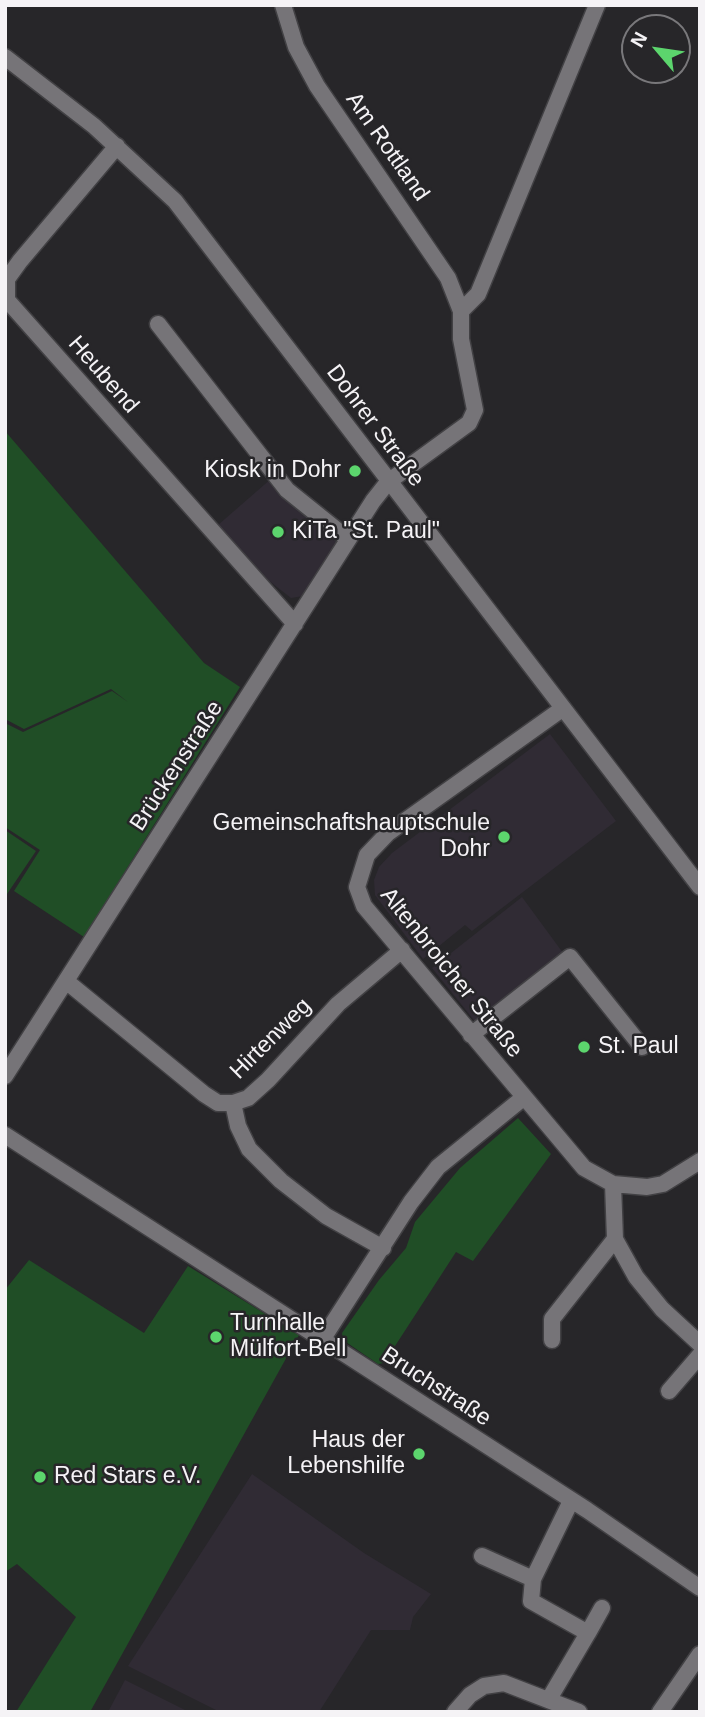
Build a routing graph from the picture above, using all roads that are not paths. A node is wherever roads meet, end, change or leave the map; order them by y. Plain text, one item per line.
1 (284, 5) edge
2 (597, 5) edge
3 (5, 57) edge
4 (117, 146) junction
5 (461, 311) junction
6 (158, 324) dead end
7 (388, 482) junction
8 (348, 539) junction
9 (295, 624) junction
10 (562, 709) junction
11 (700, 887) edge
12 (402, 950) junction
13 (66, 981) junction
14 (471, 1035) junction
15 (642, 1047) dead end
16 (5, 1076) edge
17 (523, 1098) junction
18 (233, 1103) junction
19 (5, 1135) edge
20 (700, 1161) edge
21 (613, 1184) junction
22 (615, 1239) junction
23 (383, 1248) junction
24 (322, 1340) junction
25 (552, 1340) dead end
26 (700, 1344) edge
27 (700, 1355) edge
28 (669, 1391) dead end
29 (571, 1501) junction
30 (482, 1556) dead end
31 (533, 1579) junction
32 (700, 1588) edge
33 (602, 1608) dead end
34 (588, 1633) junction
35 (700, 1654) edge
36 (549, 1699) junction
37 (455, 1712) edge
38 (579, 1712) edge
39 (660, 1712) edge

1 - 5 street, Am Rottland
2 - 5 street
3 - 4 street, Dohrer Straße
4 - 7 street, Dohrer Straße
4 - 9 street, Heubend
5 - 7 street, Am Rottland
6 - 8 street
7 - 8 street, Brückenstraße
7 - 10 street, Dohrer Straße
8 - 9 street, Brückenstraße
9 - 13 street, Brückenstraße
10 - 11 street, Dohrer Straße
10 - 12 street, Altenbroicher Straße
12 - 14 street, Altenbroicher Straße
12 - 18 street, Hirtenweg
13 - 16 street, Brückenstraße
13 - 18 street, Hirtenweg
14 - 15 street
14 - 17 street, Altenbroicher Straße
17 - 21 street, Altenbroicher Straße
17 - 23 street
18 - 23 street
19 - 24 street, Bruchstraße
20 - 21 street, Altenbroicher Straße
21 - 22 street
22 - 25 street
22 - 26 street
23 - 24 street
24 - 29 street, Bruchstraße
27 - 28 street
29 - 31 street
29 - 32 street, Bruchstraße
30 - 31 street
31 - 34 street
33 - 34 street
34 - 36 street
35 - 39 street
36 - 37 street
36 - 38 street

